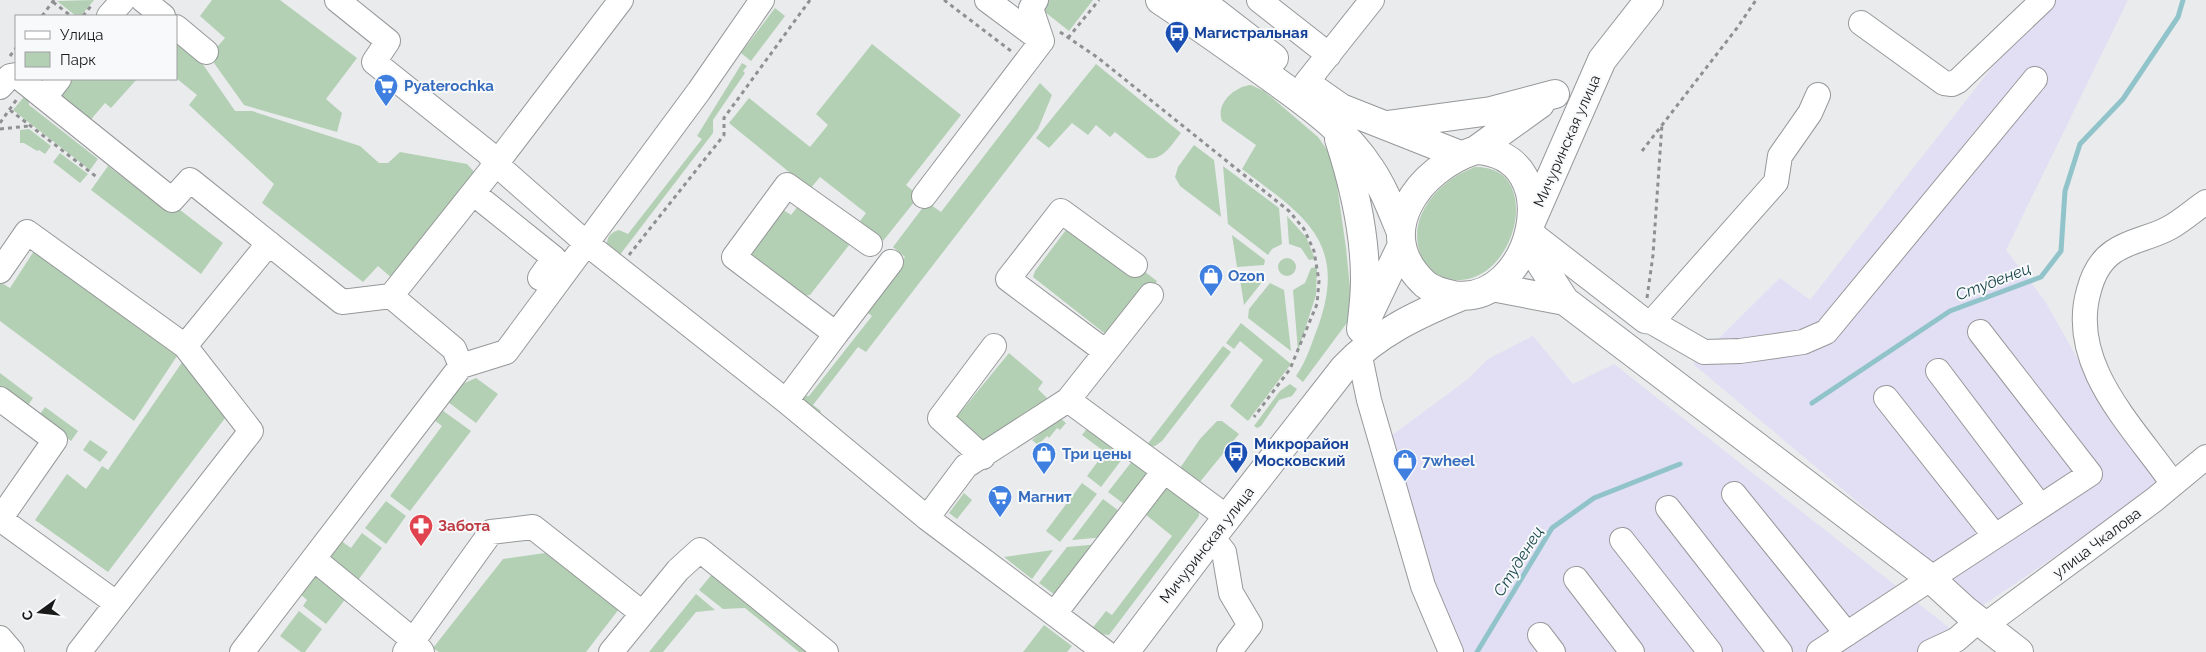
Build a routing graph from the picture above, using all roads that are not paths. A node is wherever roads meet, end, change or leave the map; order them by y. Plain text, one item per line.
1 (122, 0) edge
2 (143, 0) edge
3 (337, 0) edge
4 (621, 0) edge
5 (762, 0) edge
6 (987, 0) edge
7 (1160, 0) edge
8 (1199, 0) edge
9 (1259, 0) edge
10 (1372, 0) edge
11 (1648, 0) edge
12 (2043, 0) edge
13 (1033, 4) edge
14 (111, 15) edge
15 (161, 15) edge
16 (1861, 23) dead end
17 (178, 30) edge
18 (1042, 41) junction
19 (206, 52) dead end
20 (1329, 55) junction
21 (1602, 60) junction
22 (15, 78) edge
23 (2035, 79) dead end
24 (53, 80) edge
25 (28, 84) edge
26 (1300, 85) junction
27 (0, 87) edge
28 (1555, 94) junction
29 (1818, 95) dead end
30 (1384, 126) junction
31 (1336, 128) junction
32 (1468, 152) junction
33 (496, 164) junction
34 (473, 193) junction
35 (924, 196) dead end
36 (2206, 202) edge
37 (1530, 232) junction
38 (1400, 238) junction
39 (269, 243) junction
40 (586, 243) junction
41 (870, 244) dead end
42 (891, 262) dead end
43 (1135, 264) dead end
44 (0, 271) edge
45 (540, 278) dead end
46 (1492, 287) junction
47 (1151, 295) dead end
48 (391, 296) junction
49 (1462, 296) junction
50 (1565, 301) junction
51 (1652, 322) junction
52 (1980, 332) dead end
53 (836, 334) junction
54 (185, 346) junction
55 (994, 346) dead end
56 (1355, 350) junction
57 (1106, 352) junction
58 (461, 366) junction
59 (1938, 371) dead end
60 (1886, 398) dead end
61 (0, 399) edge
62 (1068, 400) junction
63 (786, 402) junction
64 (982, 456) junction
65 (2206, 456) edge
66 (1164, 471) junction
67 (2173, 484) junction
68 (1734, 494) dead end
69 (2040, 506) junction
70 (1668, 508) dead end
71 (1, 514) edge
72 (927, 518) junction
73 (1220, 527) junction
74 (1995, 536) junction
75 (1622, 540) dead end
76 (314, 559) junction
77 (1930, 578) junction
78 (1576, 579) dead end
79 (116, 603) junction
80 (642, 612) junction
81 (1055, 613) junction
82 (1981, 623) junction
83 (1847, 634) junction
84 (0, 638) edge
85 (413, 648) edge
86 (824, 651) edge
87 (12, 652) edge
88 (79, 652) edge
89 (242, 652) edge
90 (611, 652) edge
91 (1105, 652) edge
92 (1125, 652) edge
93 (1229, 652) edge
94 (1451, 652) edge
95 (1632, 652) edge
96 (1710, 652) edge
97 (1780, 652) edge
98 (1819, 652) edge
99 (1930, 652) edge
100 (2020, 652) edge

1 - 14 street
2 - 15 street
3 - 33 street
4 - 33 street
5 - 40 street
6 - 18 street
7 - 26 main road
8 - 26 main road
9 - 20 street
10 - 20 street
11 - 21 main road, Мичуринская улица
12 - 16 street
13 - 18 street
17 - 19 street
18 - 35 street
20 - 26 street
21 - 28 main road, Мичуринская улица
21 - 37 main road, Мичуринская улица
22 - 27 street
23 - 51 street
24 - 25 street
25 - 39 street
26 - 30 main road
26 - 31 main road
28 - 30 main road
28 - 32 main road, Мичуринская улица
29 - 51 street
30 - 32 main road
31 - 38 main road
31 - 56 main road
32 - 37 main road
32 - 38 main road
33 - 34 street
33 - 40 street
34 - 45 street
34 - 48 street
36 - 67 street
37 - 46 main road
37 - 50 main road
37 - 51 street
38 - 49 main road
38 - 56 main road, Мичуринская улица
39 - 48 street
39 - 54 street
40 - 58 street
40 - 63 street
41 - 53 street
42 - 53 street
43 - 57 street
44 - 54 street
46 - 49 main road
46 - 50 main road
47 - 57 street
48 - 58 street
49 - 56 main road, Мичуринская улица
50 - 77 main road
52 - 69 street
53 - 63 street
54 - 79 street
55 - 64 street
56 - 73 main road, Мичуринская улица
56 - 94 street
57 - 62 street
58 - 76 street
59 - 69 street
60 - 74 street
61 - 71 street
62 - 64 street
62 - 66 street
63 - 72 street
64 - 72 street
65 - 67 street, улица Чкалова
66 - 73 street
66 - 81 street
67 - 82 street, улица Чкалова
68 - 83 street
69 - 74 street
70 - 97 street
71 - 79 street
72 - 81 street
73 - 92 main road, Мичуринская улица
73 - 93 street
74 - 77 street
75 - 96 street
76 - 85 street
76 - 89 street
77 - 82 main road
77 - 83 street
78 - 95 street
79 - 88 street
80 - 85 street
80 - 86 street
80 - 90 street
81 - 91 street
82 - 99 street, улица Чкалова
82 - 100 main road
83 - 98 street
84 - 87 street

